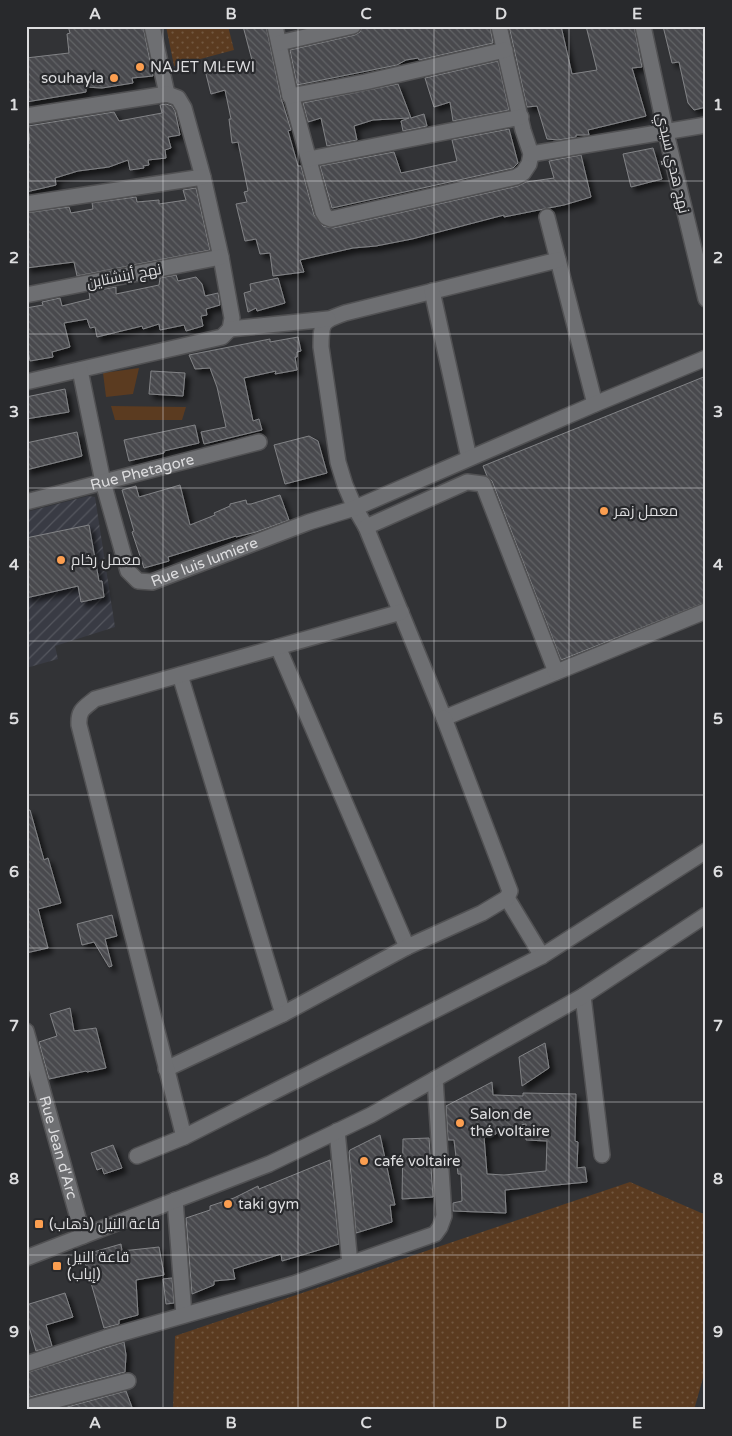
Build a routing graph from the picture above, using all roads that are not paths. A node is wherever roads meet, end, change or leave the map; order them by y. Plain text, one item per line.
1 (152, 26) edge
2 (275, 26) edge
3 (353, 26) edge
4 (499, 26) edge
5 (643, 26) edge
6 (279, 42) junction
7 (505, 50) junction
8 (167, 94) junction
9 (290, 96) junction
10 (26, 116) edge
11 (521, 117) junction
12 (706, 125) edge
13 (666, 133) junction
14 (531, 154) junction
15 (309, 159) junction
16 (203, 177) junction
17 (26, 204) edge
18 (547, 217) dead end
19 (221, 257) junction
20 (558, 260) junction
21 (432, 291) junction
22 (26, 295) edge
23 (706, 299) edge
24 (328, 319) junction
25 (230, 329) junction
26 (706, 358) edge
27 (80, 370) junction
28 (26, 382) edge
29 (595, 404) junction
30 (260, 442) dead end
31 (469, 458) junction
32 (103, 482) junction
33 (26, 502) edge
34 (355, 508) junction
35 (366, 527) junction
36 (706, 611) edge
37 (400, 612) junction
38 (278, 647) junction
39 (556, 672) junction
40 (180, 675) junction
41 (444, 718) junction
42 (706, 851) edge
43 (507, 898) junction
44 (706, 915) edge
45 (407, 947) junction
46 (542, 956) junction
47 (583, 996) junction
48 (283, 1014) junction
49 (26, 1031) edge
50 (166, 1069) junction
51 (435, 1079) junction
52 (337, 1131) junction
53 (184, 1137) junction
54 (602, 1155) dead end
55 (137, 1156) dead end
56 (175, 1200) junction
57 (83, 1236) junction
58 (26, 1258) edge
59 (350, 1264) junction
60 (184, 1314) junction
61 (26, 1364) edge
62 (128, 1381) dead end
63 (26, 1408) edge

1 - 8 street
2 - 6 street
3 - 6 street
4 - 7 street
5 - 13 street, نهج هدي سيدي
6 - 9 street
7 - 9 street
7 - 11 street
8 - 10 street
8 - 16 street
9 - 15 street
11 - 14 street
11 - 15 street
12 - 13 street
13 - 14 street
13 - 23 street, نهج هدي سيدي
14 - 15 street
16 - 17 street
16 - 19 street
18 - 20 street
19 - 22 street, نهج أينشتاين
19 - 25 street
20 - 21 street
20 - 29 street
21 - 24 street
21 - 31 street
24 - 25 street
24 - 34 street
25 - 27 street
26 - 29 street, Rue luis lumiere
27 - 28 street
27 - 32 street, Rue luis lumiere
29 - 31 street, Rue luis lumiere
30 - 32 street, Rue Phetagore
31 - 34 street, Rue luis lumiere
32 - 33 street, Rue Phetagore
32 - 34 street, Rue luis lumiere
34 - 35 street
35 - 37 street
35 - 39 street
36 - 39 street
37 - 38 street
37 - 41 street
38 - 40 street
38 - 45 street
39 - 41 street
40 - 48 street
40 - 50 street
41 - 43 street
42 - 46 street
43 - 45 street
43 - 46 street
44 - 47 street
45 - 48 street
46 - 53 street
47 - 51 street
47 - 54 street
48 - 50 street
49 - 57 street, Rue Jean d'Arc
50 - 53 street
51 - 52 street
51 - 59 street
52 - 56 street
52 - 59 street
53 - 55 street
56 - 57 street
56 - 60 street
57 - 58 street
59 - 60 street
60 - 61 street
62 - 63 street

